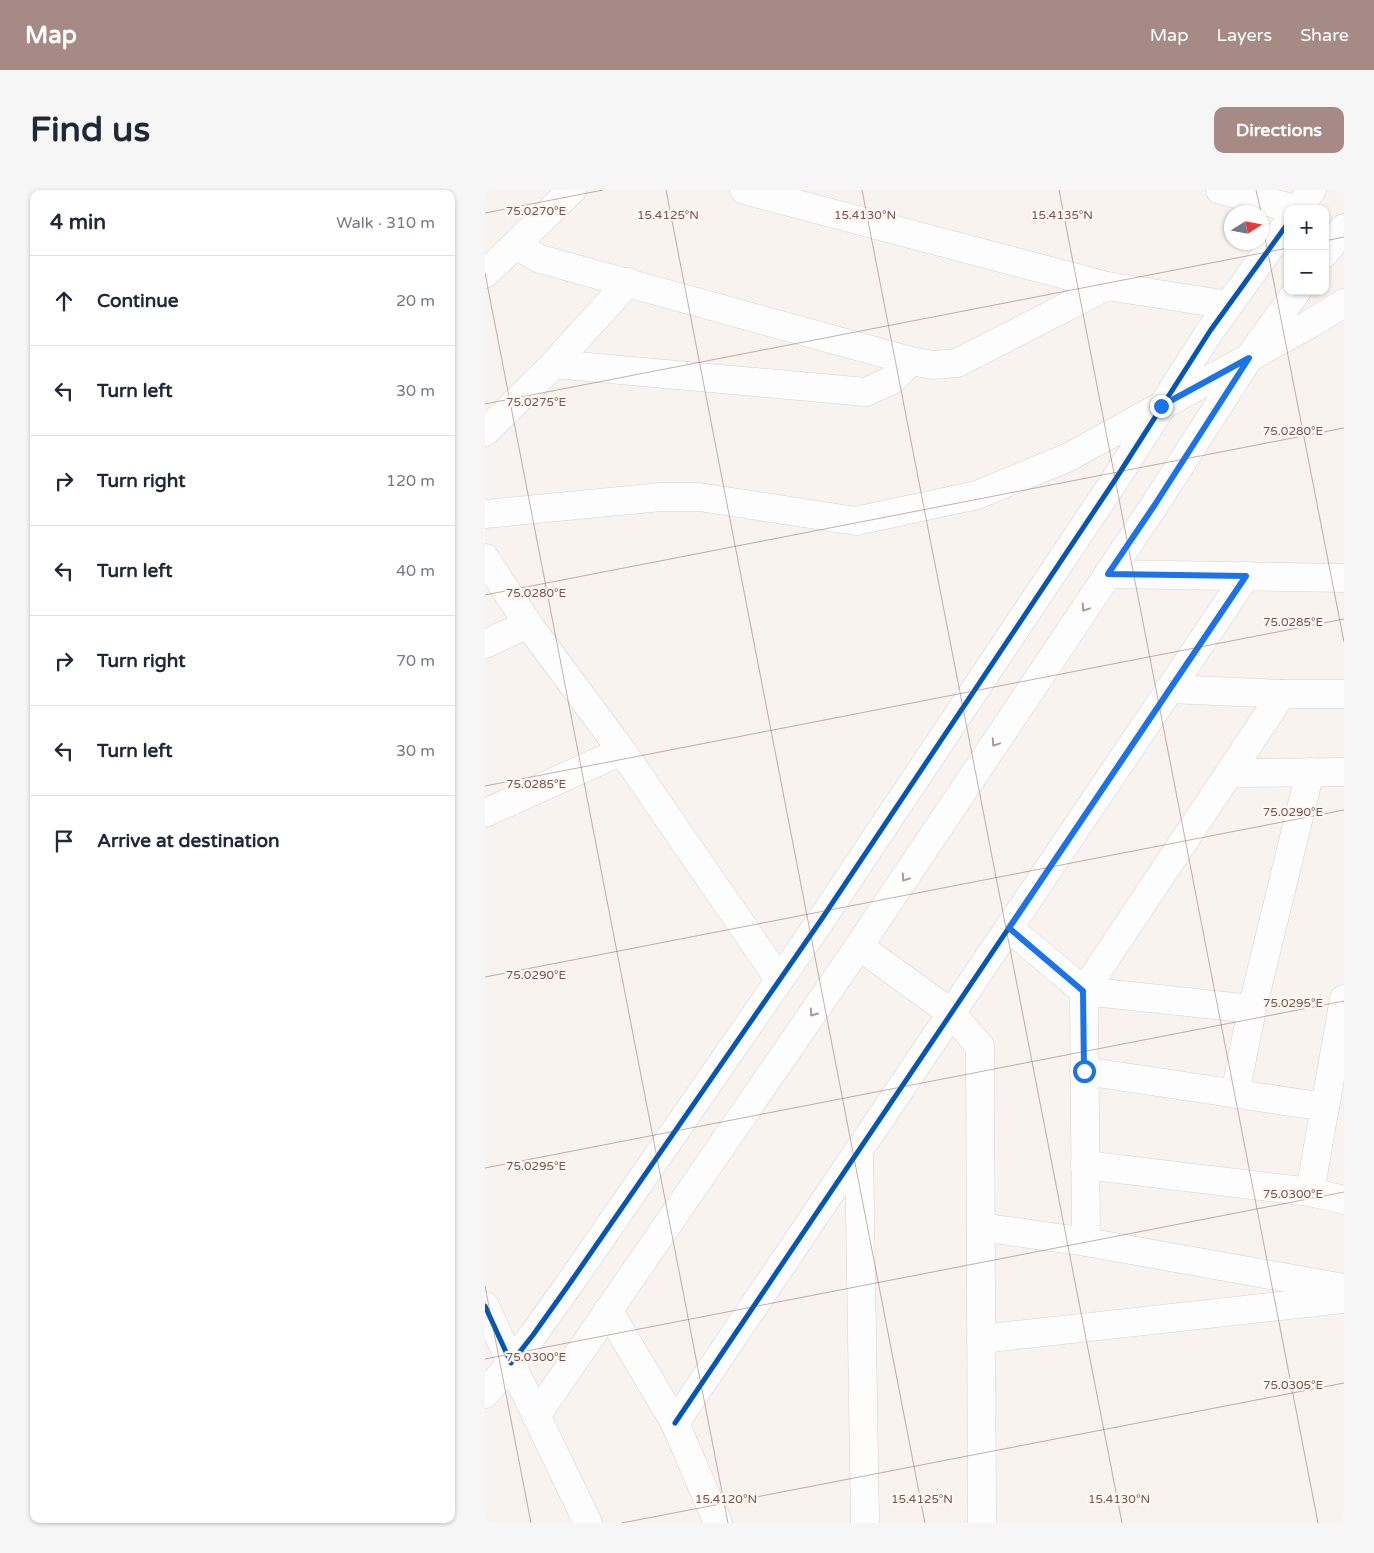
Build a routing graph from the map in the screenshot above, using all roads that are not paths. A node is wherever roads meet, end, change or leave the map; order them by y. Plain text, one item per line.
1 (572, 190) edge
2 (744, 190) edge
3 (1220, 190) edge
4 (1312, 190) edge
5 (1300, 205) edge
6 (1284, 206) edge
7 (1329, 216) edge
8 (1344, 220) edge
9 (1344, 228) edge
10 (1284, 229) edge
11 (515, 245) junction
12 (1327, 250) edge
13 (485, 274) edge
14 (628, 282) junction
15 (1107, 286) junction
16 (1294, 295) edge
17 (1344, 303) edge
18 (1229, 305) junction
19 (1249, 358) junction
20 (911, 362) junction
21 (554, 364) junction
22 (1161, 406) junction
23 (485, 432) edge
24 (485, 514) edge
25 (485, 558) edge
26 (1108, 574) junction
27 (1246, 576) junction
28 (1344, 578) edge
29 (528, 624) junction
30 (485, 644) edge
31 (1169, 689) junction
32 (1282, 694) junction
33 (1344, 694) edge
34 (621, 751) junction
35 (1310, 772) junction
36 (1344, 772) edge
37 (1230, 773) junction
38 (485, 812) edge
39 (1009, 928) junction
40 (859, 946) junction
41 (779, 979) junction
42 (1083, 991) junction
43 (1344, 999) edge
44 (1252, 1009) junction
45 (951, 1013) junction
46 (1084, 1071) junction
47 (1235, 1094) junction
48 (1325, 1107) junction
49 (859, 1149) junction
50 (1085, 1165) junction
51 (1310, 1192) junction
52 (1344, 1200) edge
53 (981, 1227) junction
54 (1085, 1242) junction
55 (1344, 1288) edge
56 (1344, 1299) edge
57 (485, 1306) edge
58 (608, 1310) junction
59 (981, 1339) junction
60 (511, 1363) junction
61 (485, 1394) edge
62 (536, 1416) junction
63 (675, 1423) junction
64 (588, 1523) edge
65 (718, 1523) edge
66 (865, 1523) edge
67 (982, 1523) edge

1 - 11 street
2 - 15 street
3 - 6 street
4 - 5 street
7 - 8 street
9 - 12 street
10 - 18 street
11 - 13 street
11 - 14 street
14 - 20 street
14 - 21 street
15 - 18 street
15 - 20 street
16 - 19 street
17 - 19 street
18 - 22 street
19 - 22 street
19 - 26 street
20 - 21 street
21 - 23 street
22 - 24 street
22 - 41 street
25 - 29 street
26 - 27 street
26 -> 40 street
27 - 28 street
27 - 31 street
29 - 30 street
29 - 34 street
31 - 32 street
31 - 39 street
32 - 33 street
32 - 37 street
34 - 38 street
34 - 41 street
35 - 36 street
35 - 37 street
35 - 44 street
37 - 42 street
39 - 42 street
39 - 45 street
40 - 45 street
40 -> 58 street
41 - 60 street
42 - 44 street
42 - 46 street
43 - 48 street
44 - 47 street
45 - 49 street
45 - 53 street
46 - 47 street
46 - 50 street
47 - 48 street
48 - 51 street
49 - 63 street
49 - 66 street
50 - 51 street
50 - 54 street
51 - 52 street
53 - 54 street
53 - 59 street
54 - 55 street
56 - 59 street
57 - 60 street
58 - 62 street
58 - 63 street
59 - 67 street
60 - 61 street
60 - 62 street
62 - 64 street
63 - 65 street

